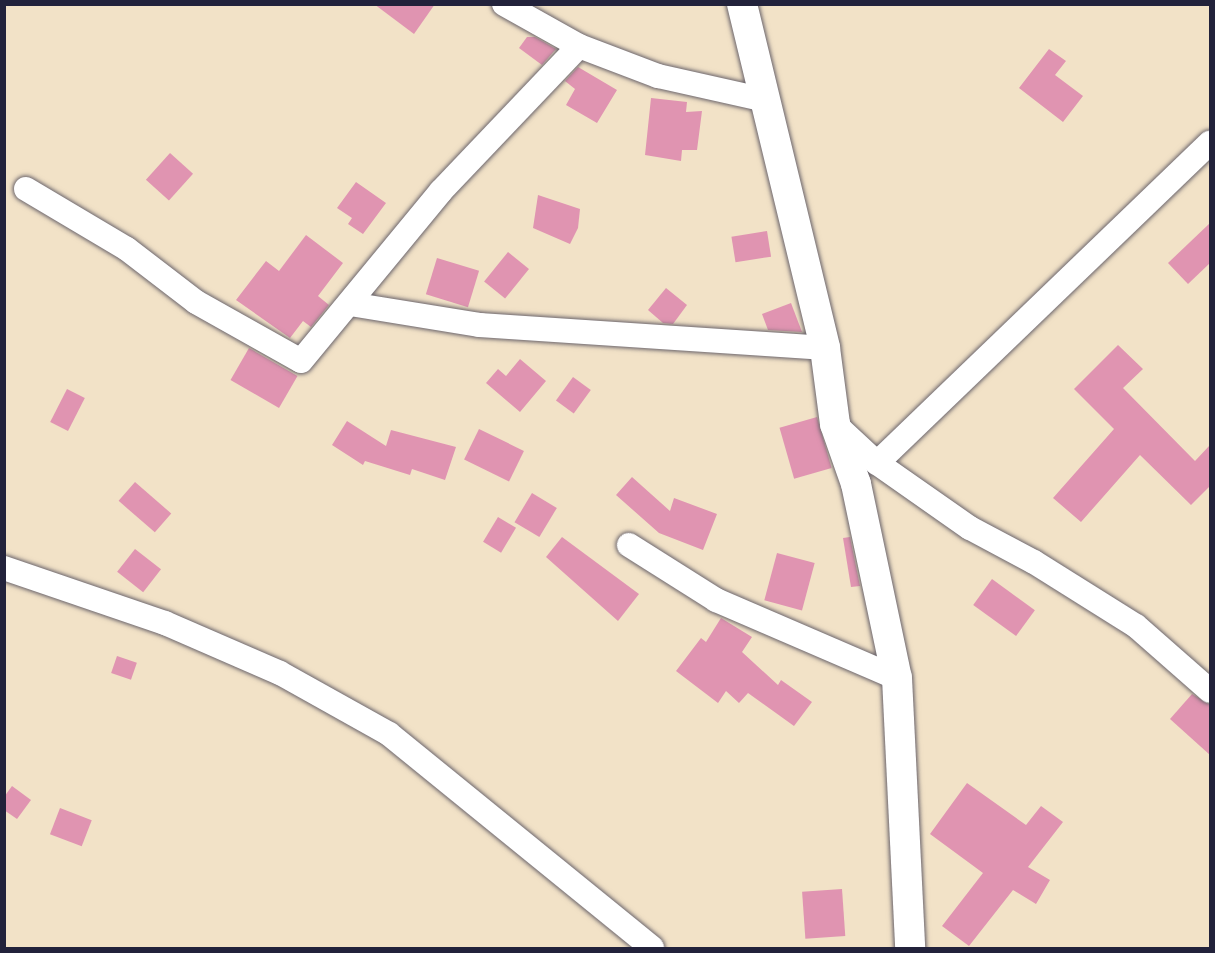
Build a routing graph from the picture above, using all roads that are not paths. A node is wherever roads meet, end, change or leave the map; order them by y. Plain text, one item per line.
1 (504, 4) edge
2 (742, 4) edge
3 (579, 46) junction
4 (765, 100) junction
5 (1210, 143) edge
6 (26, 189) dead end
7 (350, 304) junction
8 (825, 348) junction
9 (835, 424) junction
10 (877, 463) junction
11 (629, 545) dead end
12 (4, 568) edge
13 (897, 678) junction
14 (1210, 691) edge
15 (652, 948) edge
16 (910, 948) edge

1 - 3 street
2 - 4 street
3 - 4 street
3 - 7 street
4 - 8 street
5 - 10 street
6 - 7 street
7 - 8 street
8 - 9 street
9 - 10 street
9 - 13 street
10 - 14 street
11 - 13 street
12 - 15 street
13 - 16 street

